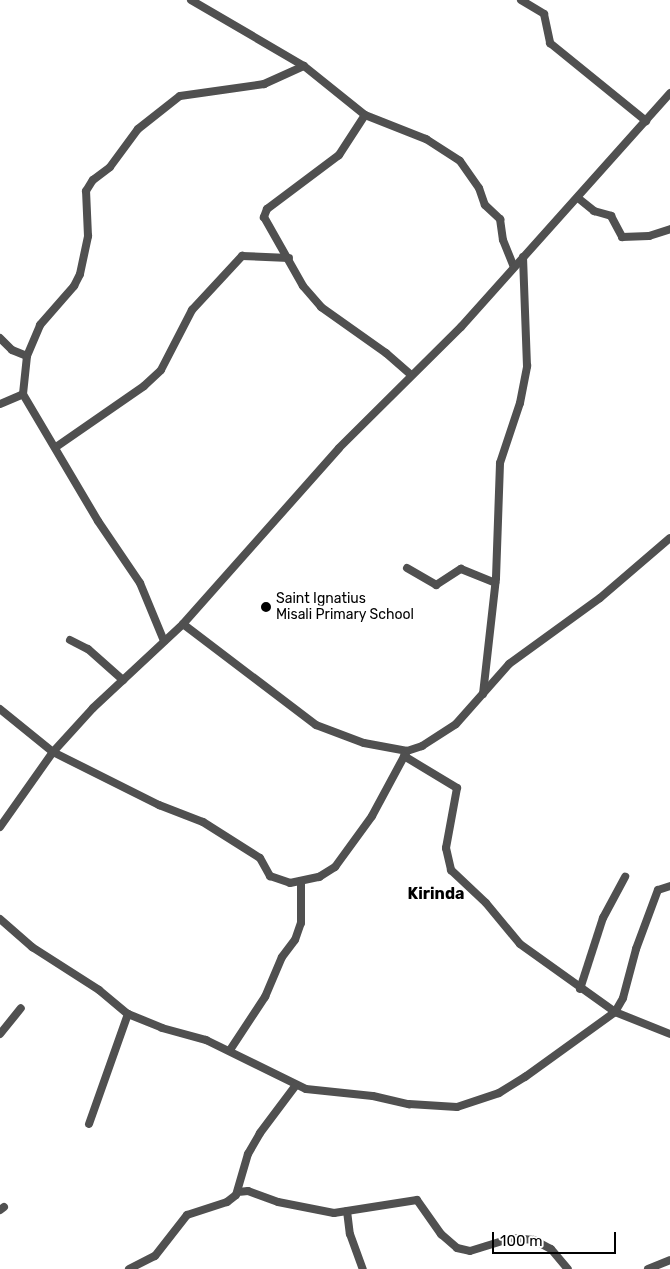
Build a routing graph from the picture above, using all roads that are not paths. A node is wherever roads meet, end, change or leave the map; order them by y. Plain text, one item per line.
1 (191, 0) edge
2 (521, 0) edge
3 (304, 66) junction
4 (670, 93) edge
5 (364, 115) junction
6 (646, 121) junction
7 (578, 198) junction
8 (670, 229) edge
9 (522, 257) junction
10 (289, 258) junction
11 (514, 267) junction
12 (0, 338) edge
13 (28, 356) junction
14 (411, 375) junction
15 (23, 394) junction
16 (0, 404) edge
17 (56, 447) junction
18 (670, 538) edge
19 (407, 568) dead end
20 (495, 583) junction
21 (183, 624) junction
22 (70, 640) dead end
23 (164, 641) junction
24 (123, 680) junction
25 (483, 694) junction
26 (0, 709) edge
27 (52, 752) junction
28 (406, 753) junction
29 (0, 827) edge
30 (625, 877) dead end
31 (301, 882) junction
32 (670, 886) edge
33 (0, 919) edge
34 (580, 989) junction
35 (21, 1008) dead end
36 (615, 1012) junction
37 (128, 1014) junction
38 (0, 1034) edge
39 (670, 1034) edge
40 (230, 1050) junction
41 (296, 1085) junction
42 (89, 1124) dead end
43 (241, 1180) junction
44 (248, 1191) junction
45 (238, 1192) junction
46 (346, 1211) junction
47 (670, 1260) edge
48 (129, 1269) edge
49 (363, 1269) edge
50 (568, 1269) edge
51 (648, 1269) edge

1 - 3 street
2 - 6 street
3 - 5 street
3 - 13 street
4 - 6 street
5 - 10 street
5 - 11 street
6 - 7 street
7 - 8 street
7 - 9 street
9 - 11 street
9 - 20 street
10 - 14 street
10 - 17 street
11 - 14 street
12 - 13 street
13 - 15 street
14 - 21 street
15 - 16 street
15 - 17 street
17 - 23 street
18 - 25 street
19 - 20 street
20 - 25 street
21 - 23 street
21 - 28 street
22 - 24 street
23 - 24 street
24 - 27 street
25 - 28 street
26 - 27 street
27 - 29 street
27 - 31 street
28 - 31 street
28 - 34 street
30 - 34 street
31 - 40 street
32 - 36 street
33 - 37 street
34 - 36 street
35 - 38 street
36 - 39 street
36 - 41 street
37 - 40 street
37 - 42 street
40 - 41 street
41 - 43 street
43 - 44 street
43 - 45 street
44 - 45 street
44 - 46 street
45 - 48 street
46 - 49 street
46 - 50 street
47 - 51 street

